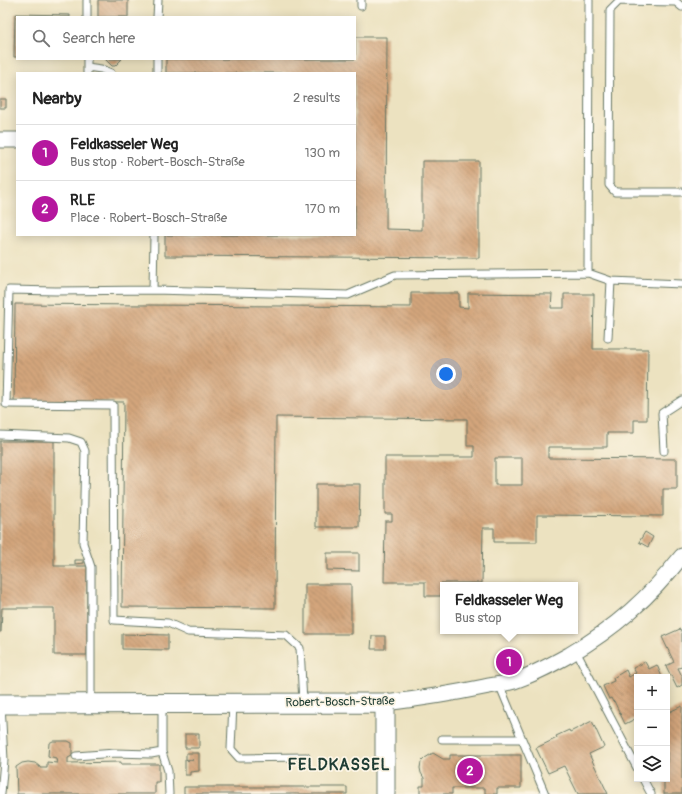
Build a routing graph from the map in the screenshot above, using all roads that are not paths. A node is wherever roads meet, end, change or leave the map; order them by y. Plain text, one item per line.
1 (87, 0) edge
2 (158, 0) edge
3 (588, 0) edge
4 (610, 0) edge
5 (682, 7) edge
6 (610, 10) junction
7 (87, 16) edge
8 (157, 16) edge
9 (157, 60) edge
10 (87, 70) edge
11 (108, 72) edge
12 (156, 72) edge
13 (0, 140) edge
14 (16, 140) edge
15 (682, 192) edge
16 (154, 236) edge
17 (588, 273) junction
18 (611, 281) junction
19 (682, 284) edge
20 (153, 290) junction
21 (608, 338) dead end
22 (682, 400) edge
23 (0, 435) edge
24 (664, 451) dead end
25 (681, 559) edge
26 (576, 651) junction
27 (499, 684) junction
28 (303, 702) junction
29 (162, 703) junction
30 (233, 703) junction
31 (385, 703) junction
32 (0, 704) edge
33 (91, 704) junction
34 (522, 738) junction
35 (442, 739) dead end
36 (162, 752) junction
37 (76, 756) dead end
38 (306, 757) dead end
39 (634, 762) edge
40 (644, 782) edge
41 (1, 794) edge
42 (169, 794) edge
43 (385, 794) edge
44 (544, 794) edge
45 (650, 794) edge

1 - 7 lane
2 - 8 lane
3 - 17 lane
4 - 6 lane
5 - 6 lane
6 - 15 lane
9 - 12 lane
10 - 11 lane
13 - 14 street
16 - 20 lane
17 - 18 lane
17 - 20 lane
18 - 19 lane
18 - 21 lane
20 - 28 lane
22 - 24 lane
23 - 33 lane
25 - 26 street, Robert-Bosch-Straße
26 - 27 street, Robert-Bosch-Straße
26 - 39 lane
27 - 31 street, Robert-Bosch-Straße
27 - 34 lane
28 - 30 street, Robert-Bosch-Straße
28 - 31 street, Robert-Bosch-Straße
29 - 30 street, Robert-Bosch-Straße
29 - 33 street, Robert-Bosch-Straße
29 - 36 lane
30 - 38 lane
31 - 43 street
32 - 33 street, Robert-Bosch-Straße
32 - 41 lane
34 - 35 lane
34 - 44 lane
36 - 37 lane
36 - 42 lane
40 - 45 lane

